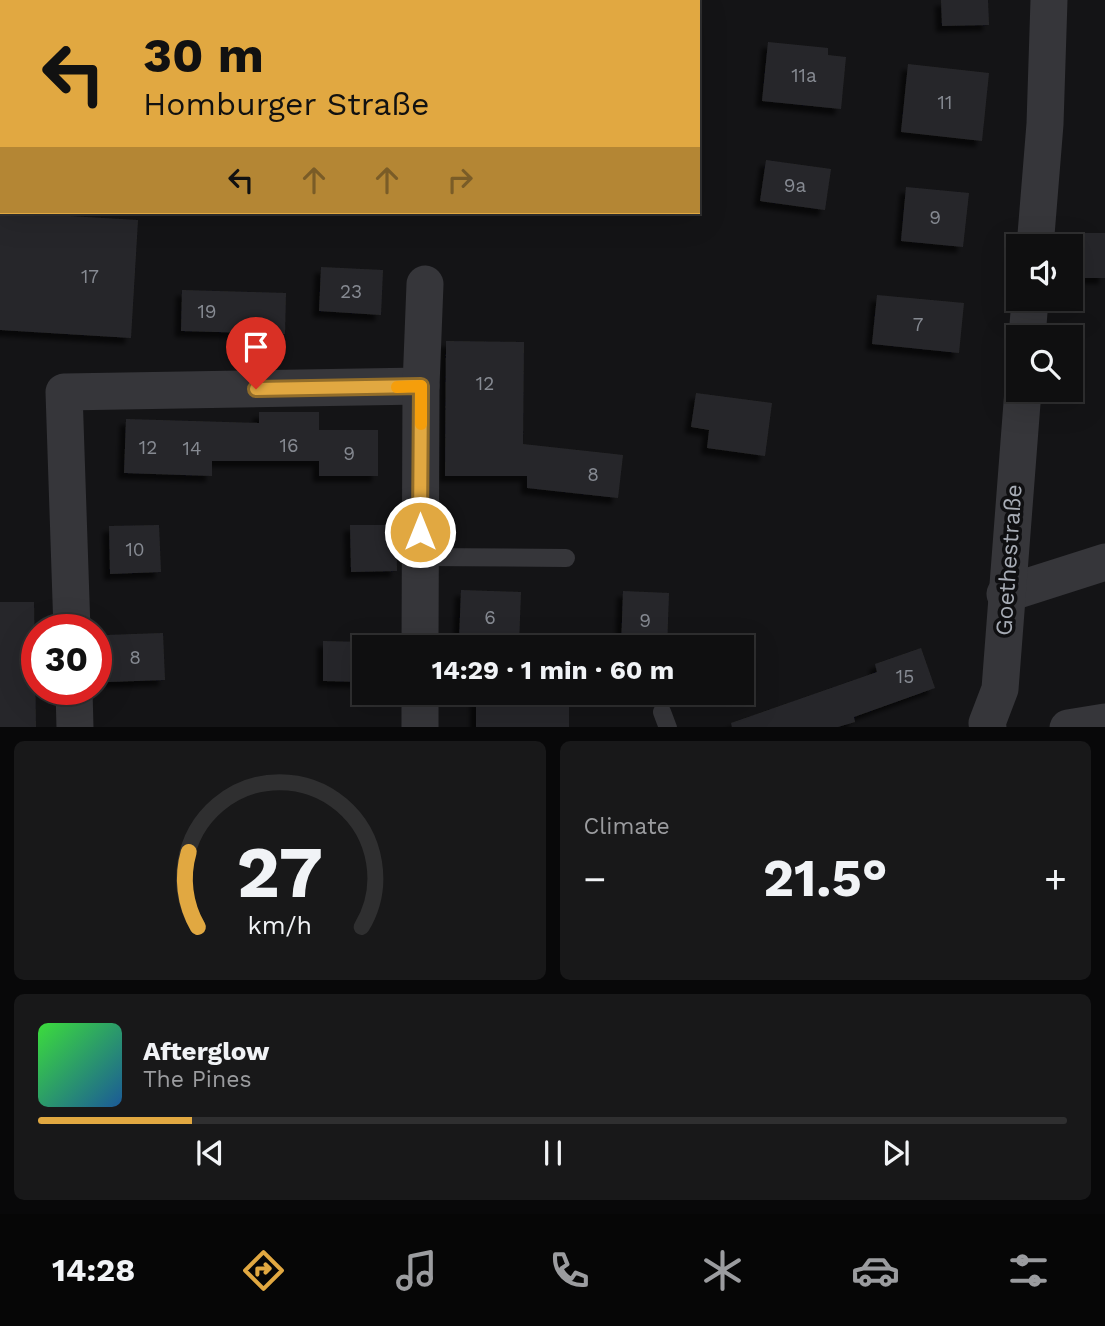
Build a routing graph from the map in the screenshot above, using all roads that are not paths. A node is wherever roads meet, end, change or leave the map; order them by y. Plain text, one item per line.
1 (1049, 0) edge
2 (1036, 234) edge
3 (425, 284) dead end
4 (421, 386) junction
5 (1022, 402) edge
6 (420, 557) junction
7 (566, 558) dead end
8 (1105, 562) edge
9 (1005, 594) junction
10 (71, 614) edge
11 (420, 635) edge
12 (74, 705) edge
13 (420, 705) edge
14 (1105, 722) edge
15 (988, 726) edge
16 (75, 727) edge
17 (420, 727) edge
18 (1068, 727) edge

1 - 2 street
3 - 4 street
4 - 6 street
4 - 10 street
5 - 9 street, Goethestraße
6 - 7 lane
6 - 11 street
8 - 9 street
9 - 15 street, Goethestraße
12 - 16 street
13 - 17 street
14 - 18 street

